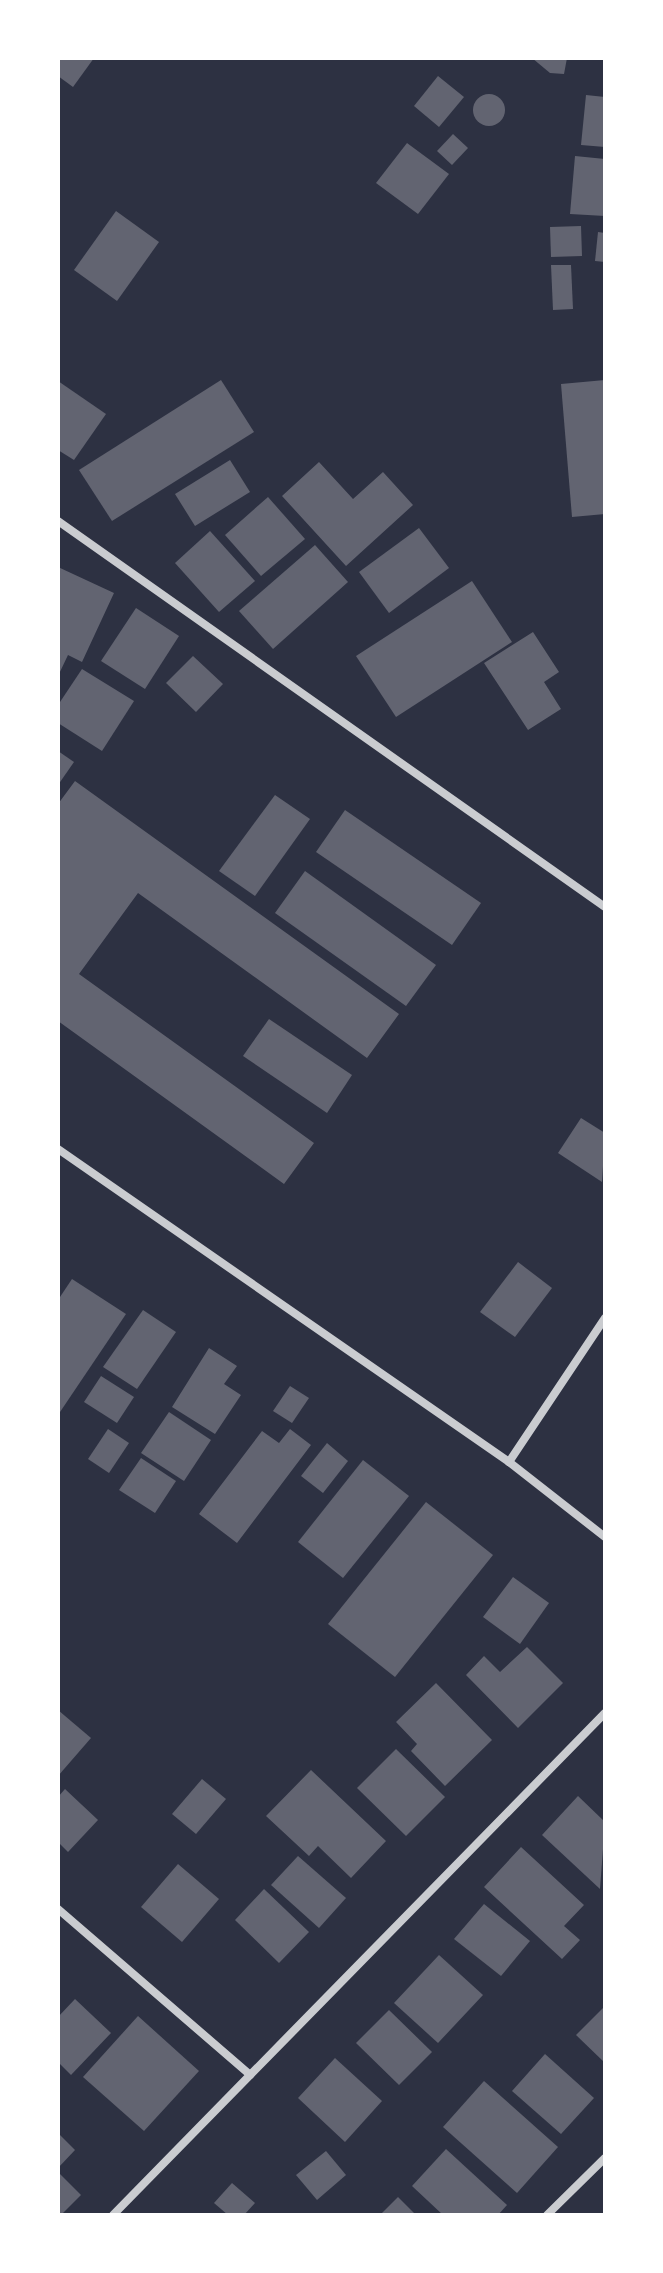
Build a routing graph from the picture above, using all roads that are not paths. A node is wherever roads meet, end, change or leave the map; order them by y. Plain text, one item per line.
1 (58, 521) edge
2 (605, 907) edge
3 (58, 1149) edge
4 (605, 1318) edge
5 (509, 1462) junction
6 (605, 1537) edge
7 (605, 1713) edge
8 (58, 1909) edge
9 (250, 2075) junction
10 (605, 2158) edge
11 (113, 2215) edge
12 (547, 2215) edge

1 - 2 street
3 - 5 street
4 - 5 street
5 - 6 street
7 - 9 street
8 - 9 street
9 - 11 street
10 - 12 street

